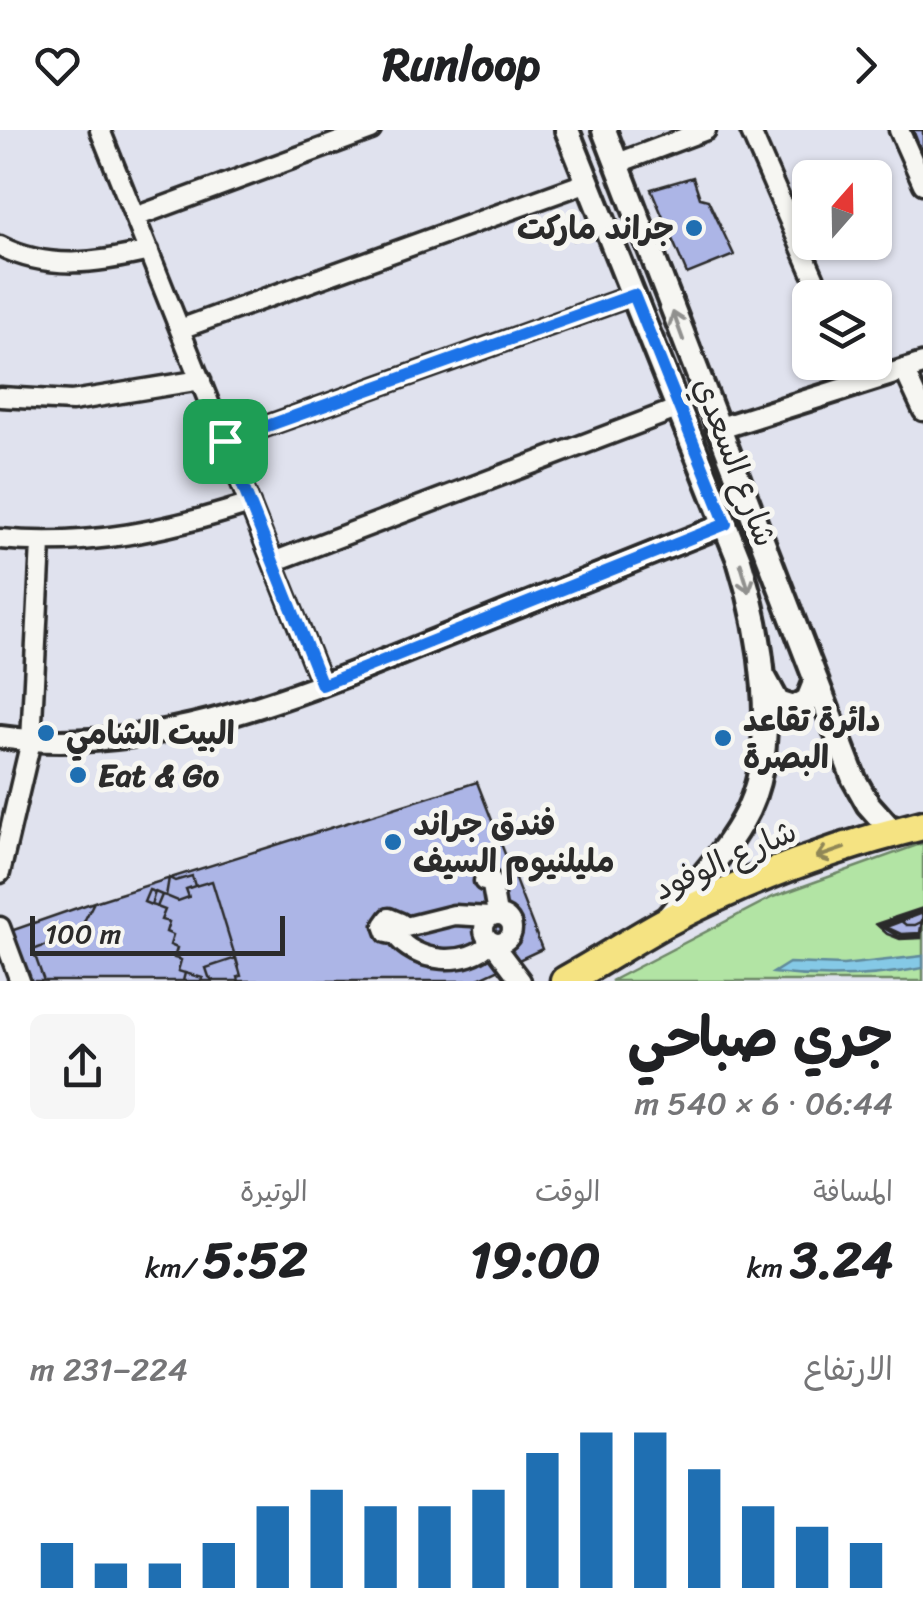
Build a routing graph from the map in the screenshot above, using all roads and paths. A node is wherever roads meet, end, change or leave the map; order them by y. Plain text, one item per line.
1 (100, 130) edge
2 (371, 130) edge
3 (567, 130) edge
4 (604, 130) edge
5 (706, 130) edge
6 (750, 130) edge
7 (899, 130) edge
8 (618, 164) junction
9 (588, 182) junction
10 (923, 184) edge
11 (135, 217) junction
12 (0, 246) edge
13 (149, 251) junction
14 (815, 280) edge
15 (634, 295) junction
16 (180, 329) junction
17 (913, 367) edge
18 (201, 380) junction
19 (859, 380) edge
20 (860, 383) junction
21 (0, 397) edge
22 (680, 408) junction
23 (923, 411) edge
24 (717, 429) junction
25 (225, 441) junction
26 (250, 504) junction
27 (726, 524) junction
28 (0, 540) edge
29 (41, 544) junction
30 (273, 562) junction
31 (762, 672) junction
32 (816, 680) junction
33 (322, 685) junction
34 (0, 737) edge
35 (31, 741) junction
36 (923, 825) edge
37 (893, 832) junction
38 (0, 873) edge
39 (484, 881) dead end
40 (494, 915) junction
41 (663, 924) junction
42 (0, 927) edge
43 (495, 942) junction
44 (20, 981) edge
45 (521, 981) edge
46 (564, 981) edge

1 - 11 street
2 - 11 street
3 - 9 main road, شارع السعدي
4 - 8 main road, شارع السعدي
5 - 8 street
6 - 14 street
7 - 10 street
24 -> 8 main road, شارع السعدي
9 - 15 main road, شارع السعدي
9 - 16 street
11 - 13 street
12 - 13 street
13 - 16 street
15 - 22 main road, شارع السعدي
15 - 25 street
16 - 18 street
17 - 20 street
17 - 23 street
18 - 21 street
18 - 25 street
19 - 20 street
20 - 24 street
22 - 27 main road, شارع السعدي
22 - 30 street
24 - 32 main road, شارع السعدي
25 - 26 street
26 - 29 street
26 - 30 street
27 -> 31 main road, شارع السعدي
27 - 33 street
28 - 29 street
29 - 35 street
30 - 33 street
31 - 32 main road
31 - 41 main road, شارع السعدي
32 - 37 main road, شارع السعدي
33 - 35 street
34 - 35 street
35 - 38 street
36 - 37 main road, شارع الوفود
37 -> 41 main road, شارع الوفود
39 - 40 street
40 - 43 street
40 - 43 street
41 - 46 main road, شارع الوفود
42 - 44 street
43 - 45 street

